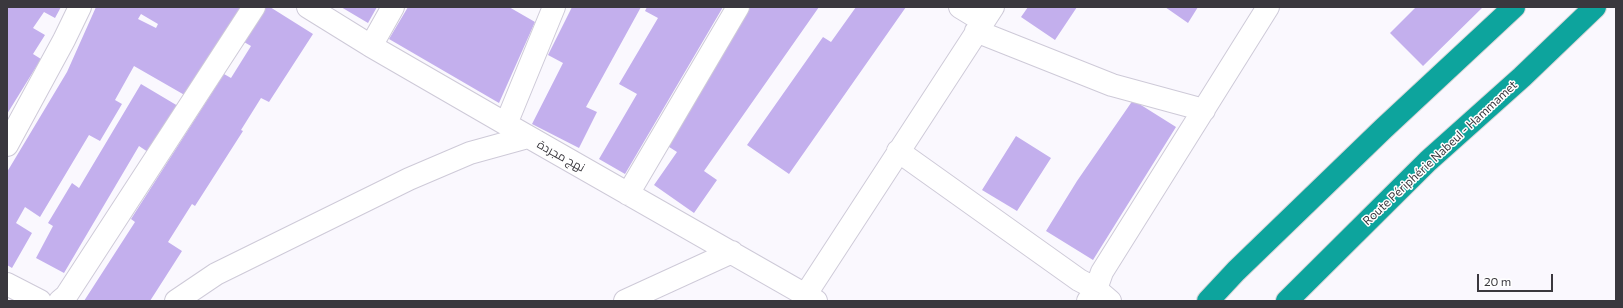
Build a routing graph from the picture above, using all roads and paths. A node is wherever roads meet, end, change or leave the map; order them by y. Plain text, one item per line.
1 (80, 7) edge
2 (254, 7) edge
3 (308, 7) edge
4 (393, 7) edge
5 (554, 7) edge
6 (738, 7) edge
7 (960, 7) edge
8 (1268, 7) edge
9 (1514, 7) edge
10 (1595, 7) edge
11 (984, 20) edge
12 (371, 46) junction
13 (1204, 110) junction
14 (506, 124) junction
15 (9, 135) edge
16 (528, 137) junction
17 (898, 151) junction
18 (628, 194) junction
19 (732, 252) junction
20 (7, 284) edge
21 (1098, 297) edge
22 (811, 298) edge
23 (40, 301) edge
24 (60, 301) edge
25 (176, 301) edge
26 (625, 301) edge
27 (1208, 301) edge
28 (1287, 301) edge

1 - 15 street
2 - 24 street
3 - 12 street, نهج مجردة
4 - 12 street
5 - 14 street
6 - 18 street
7 - 11 street
8 - 13 street
9 - 27 highway
10 - 28 highway, Route Périphérie Nabeul - Hammamet
11 - 13 street
11 - 17 street
12 - 14 street, نهج مجردة
13 - 21 street
14 - 16 street, نهج مجردة
16 - 18 street, نهج مجردة
16 - 25 street
17 - 21 street
17 - 22 street
18 - 19 street, نهج مجردة
19 - 22 street, نهج مجردة
19 - 26 street
20 - 23 street

